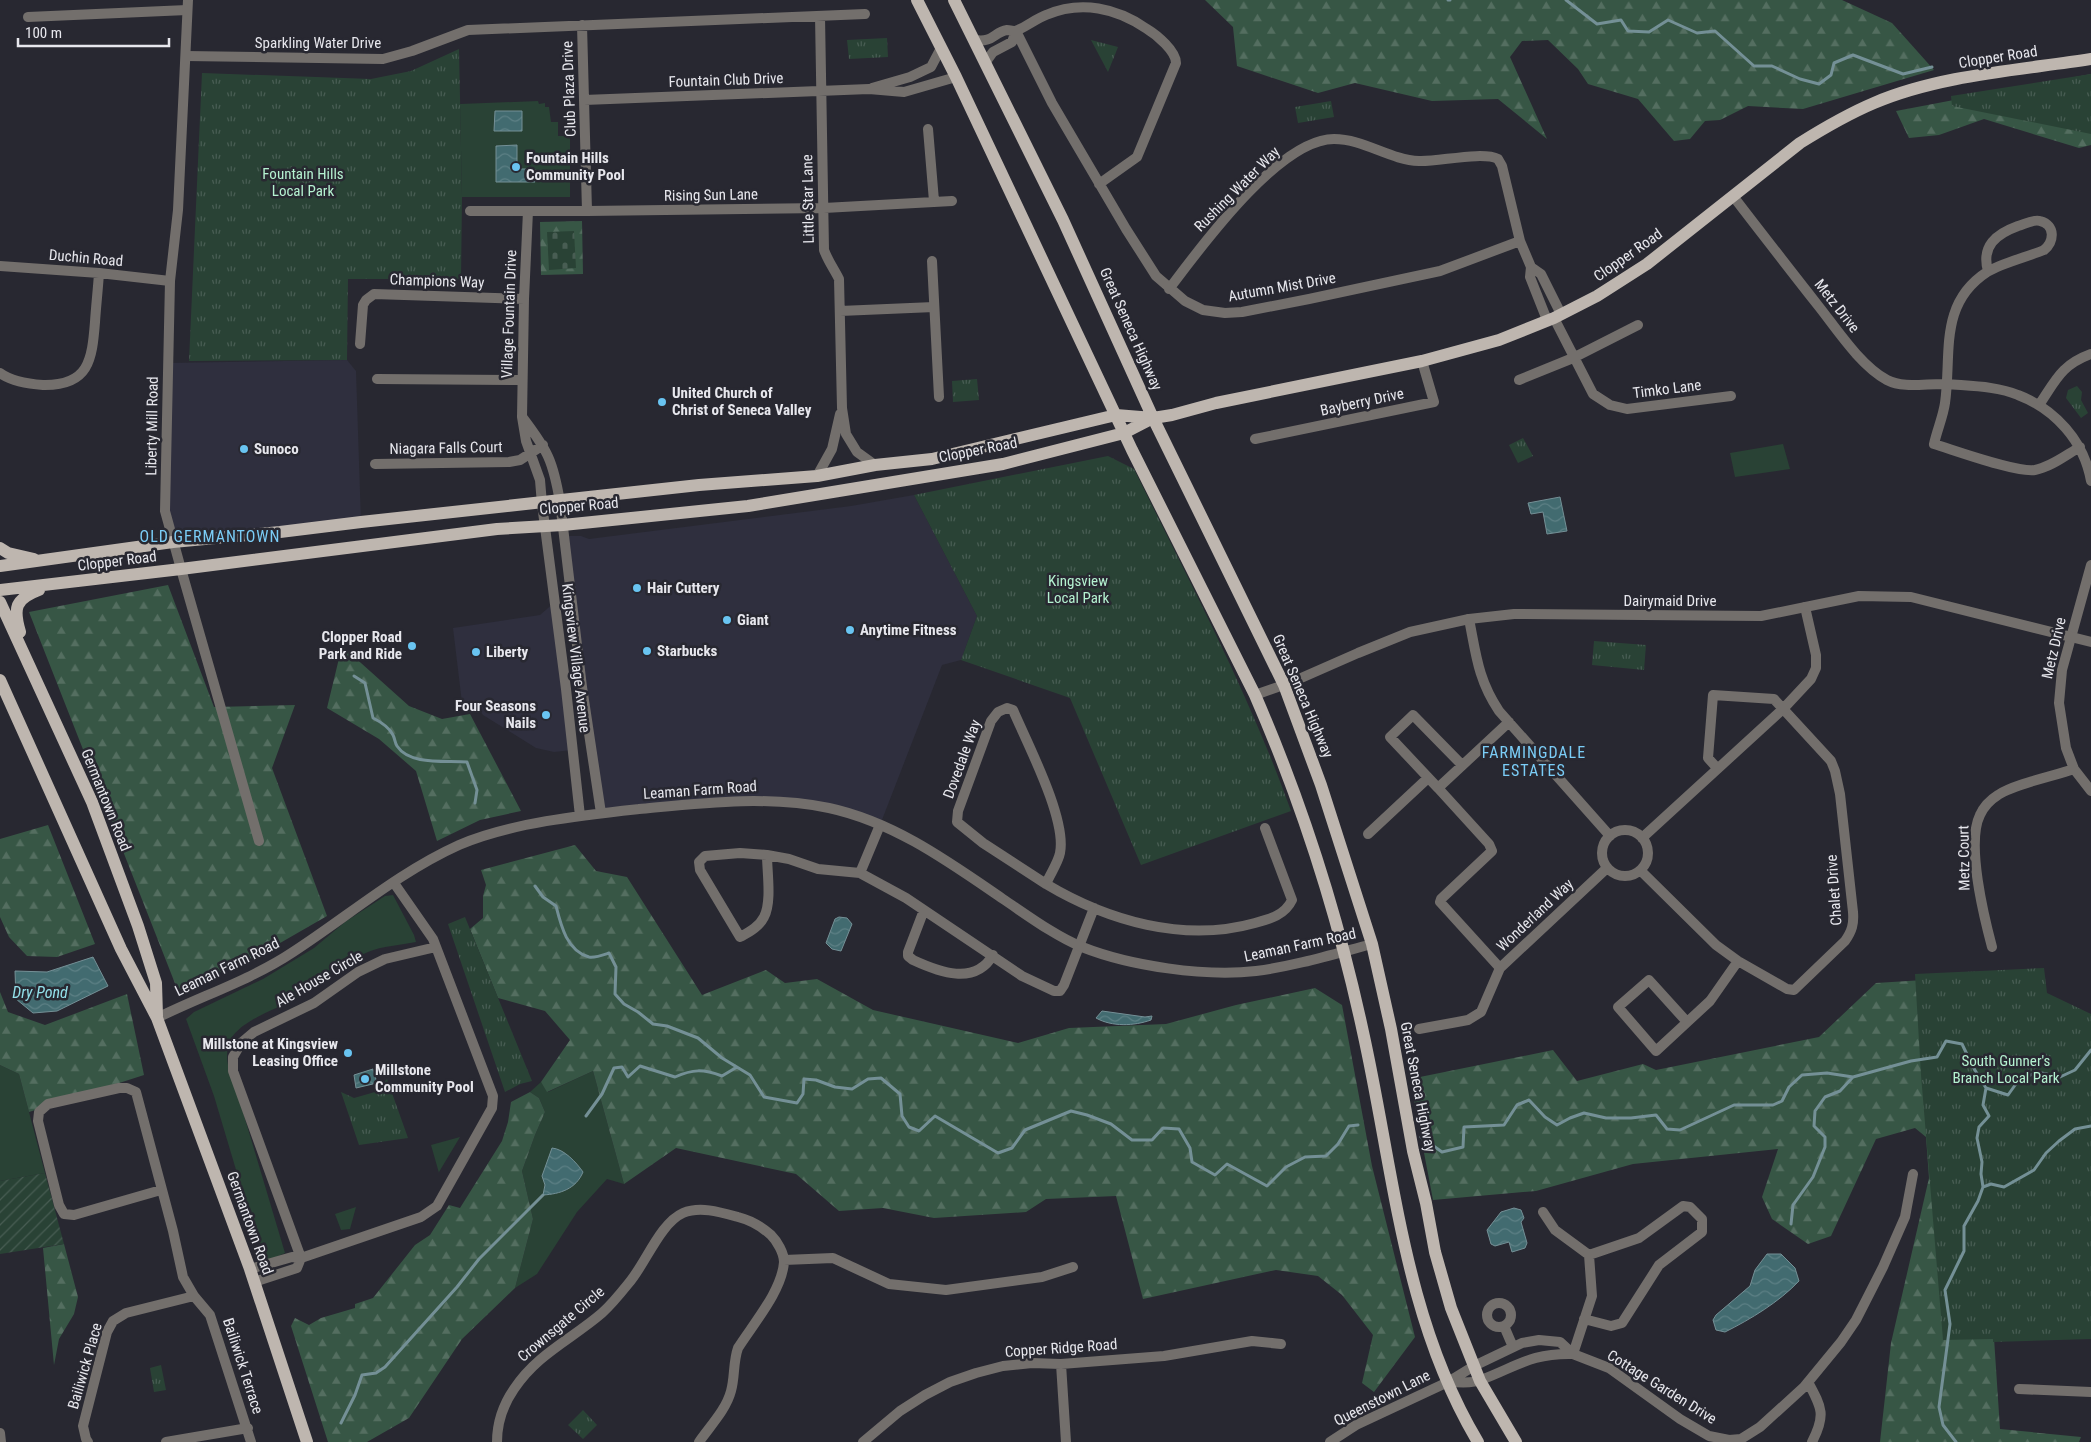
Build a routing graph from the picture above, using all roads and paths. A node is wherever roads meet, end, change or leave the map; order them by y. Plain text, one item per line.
1 (917, 0) edge
2 (954, 0) edge
3 (188, 5) edge
4 (865, 14) dead end
5 (820, 16) junction
6 (28, 17) dead end
7 (582, 25) junction
8 (1016, 31) junction
9 (970, 34) junction
10 (941, 48) junction
11 (186, 56) junction
12 (2091, 59) edge
13 (985, 63) junction
14 (956, 77) junction
15 (869, 89) junction
16 (822, 92) junction
17 (584, 100) junction
18 (928, 128) dead end
19 (1099, 184) junction
20 (1733, 196) junction
21 (934, 201) junction
22 (952, 201) dead end
23 (824, 208) junction
24 (470, 211) dead end
25 (588, 211) junction
26 (528, 212) junction
27 (1520, 241) junction
28 (932, 261) dead end
29 (0, 266) edge
30 (1531, 267) junction
31 (1988, 271) junction
32 (99, 273) junction
33 (170, 281) junction
34 (1169, 289) junction
35 (524, 299) junction
36 (934, 307) junction
37 (840, 311) junction
38 (1554, 317) junction
39 (1638, 325) dead end
40 (360, 344) dead end
41 (2091, 354) edge
42 (1574, 358) junction
43 (1422, 362) junction
44 (0, 373) edge
45 (377, 379) dead end
46 (522, 380) junction
47 (1519, 380) dead end
48 (1945, 384) junction
49 (1731, 396) dead end
50 (939, 397) dead end
51 (2039, 405) junction
52 (842, 408) junction
53 (1116, 415) junction
54 (522, 418) junction
55 (1153, 418) junction
56 (1124, 433) junction
57 (1255, 439) dead end
58 (543, 444) junction
59 (2080, 447) junction
60 (530, 453) junction
61 (375, 464) dead end
62 (875, 465) junction
63 (817, 476) junction
64 (2091, 480) edge
65 (560, 502) junction
66 (542, 504) junction
67 (563, 525) junction
68 (544, 526) junction
69 (173, 542) junction
70 (0, 548) edge
71 (41, 561) junction
72 (2091, 565) edge
73 (0, 566) edge
74 (181, 570) junction
75 (53, 584) junction
76 (0, 590) edge
77 (0, 602) edge
78 (1805, 607) junction
79 (1470, 619) junction
80 (2071, 637) junction
81 (2091, 642) edge
82 (27, 661) junction
83 (0, 680) edge
84 (1284, 684) junction
85 (1255, 695) junction
86 (1783, 709) junction
87 (1509, 722) junction
88 (1462, 765) junction
89 (1716, 768) junction
90 (2074, 769) junction
91 (1428, 778) junction
92 (1438, 788) junction
93 (2091, 791) edge
94 (601, 813) junction
95 (580, 816) junction
96 (880, 825) junction
97 (1266, 828) dead end
98 (1368, 834) dead end
99 (1610, 836) junction
100 (1642, 838) junction
101 (259, 841) dead end
102 (767, 855) junction
103 (1607, 868) junction
104 (1641, 871) junction
105 (860, 873) junction
106 (394, 883) junction
107 (1046, 884) junction
108 (1094, 908) junction
109 (924, 910) junction
110 (1372, 944) junction
111 (1080, 946) junction
112 (436, 947) junction
113 (1992, 947) dead end
114 (1343, 952) junction
115 (992, 955) junction
116 (1738, 961) junction
117 (1500, 968) junction
118 (157, 1018) junction
119 (1687, 1022) junction
120 (1419, 1029) dead end
121 (1913, 1174) dead end
122 (161, 1190) junction
123 (1543, 1212) dead end
124 (1589, 1255) junction
125 (301, 1258) junction
126 (784, 1260) junction
127 (1073, 1267) dead end
128 (250, 1269) junction
129 (254, 1282) junction
130 (194, 1296) junction
131 (1584, 1319) junction
132 (1504, 1326) dead end
133 (1281, 1344) dead end
134 (1510, 1349) junction
135 (1573, 1354) junction
136 (1061, 1364) junction
137 (1514, 1365) junction
138 (1474, 1366) junction
139 (1480, 1381) junction
140 (1448, 1382) junction
141 (1808, 1382) junction
142 (2019, 1389) dead end
143 (2091, 1392) edge
144 (248, 1428) junction
145 (1741, 1440) edge
146 (88, 1442) edge
147 (166, 1442) edge
148 (251, 1442) edge
149 (307, 1442) edge
150 (497, 1442) edge
151 (699, 1442) edge
152 (864, 1442) edge
153 (1066, 1442) edge
154 (1330, 1442) edge
155 (1478, 1442) edge
156 (1516, 1442) edge
157 (1812, 1442) edge

1 - 10 main road
2 - 9 main road, Great Seneca Highway
3 - 6 street
3 - 11 street, Liberty Mill Road
4 - 5 street, Sparkling Water Drive
5 - 7 street, Sparkling Water Drive
5 - 16 street, Little Star Lane
7 - 11 street, Sparkling Water Drive
7 - 17 street, Club Plaza Drive
8 - 9 street
8 - 13 street
8 - 19 street, Autumn Mist Drive
8 - 19 street
9 - 13 main road, Great Seneca Highway
10 - 14 main road
10 - 15 street, Fountain Club Drive
11 - 33 street, Liberty Mill Road
12 - 20 main road, Clopper Road
13 - 55 main road, Great Seneca Highway
14 - 15 street, Fountain Club Drive
14 - 53 main road
15 - 16 street, Fountain Club Drive
16 - 17 street, Fountain Club Drive
16 - 23 street, Little Star Lane
17 - 25 street, Club Plaza Drive
18 - 21 street
19 - 34 street, Autumn Mist Drive
20 - 38 main road, Clopper Road
20 - 48 street, Metz Drive
21 - 22 street, Rising Sun Lane
21 - 23 street, Rising Sun Lane
23 - 25 street, Rising Sun Lane
23 - 37 street, Little Star Lane
24 - 26 street, Rising Sun Lane
25 - 26 street, Rising Sun Lane
26 - 35 street, Village Fountain Drive
27 - 30 street, Rushing Water Way
27 - 34 street, Autumn Mist Drive
27 - 34 street, Rushing Water Way
28 - 36 street
29 - 32 street, Duchin Road
30 - 38 street, Rushing Water Way
30 - 38 street, Rushing Water Way
31 - 31 street
31 - 48 street
32 - 33 street, Duchin Road
32 - 44 street
33 - 69 street, Liberty Mill Road
35 - 40 street, Champions Way
35 - 46 street, Village Fountain Drive
36 - 37 street
36 - 50 street
37 - 52 street, Little Star Lane
38 - 42 street, Timko Lane
38 - 43 main road, Clopper Road
39 - 42 street
41 - 51 street
42 - 47 street
42 - 49 street, Timko Lane
43 - 55 main road, Clopper Road
43 - 57 street, Bayberry Drive
45 - 46 street
46 - 54 street, Village Fountain Drive
48 - 51 street, Metz Drive
48 - 59 street
51 - 59 street, Metz Drive
52 - 62 street, Little Star Lane
52 - 63 street, Little Star Lane
53 - 55 main road, Clopper Road
53 - 56 main road
53 - 62 main road, Clopper Road
54 - 58 street
54 - 60 street, Village Fountain Drive
55 - 56 main road, Clopper Road
55 - 84 main road, Great Seneca Highway
56 - 67 main road, Clopper Road
56 - 85 main road
58 - 60 street, Niagara Falls Court
58 - 65 street
59 - 64 street, Metz Drive
60 - 61 street, Niagara Falls Court
60 - 66 street, Village Fountain Drive
62 - 63 main road, Clopper Road
63 - 65 main road, Clopper Road
65 - 66 main road, Clopper Road
65 - 67 street, Kingsview Village Avenue
66 - 68 street, Kingsview Village Avenue
66 - 69 main road, Clopper Road
67 - 68 main road, Clopper Road
67 - 94 street, Kingsview Village Avenue
68 - 74 main road, Clopper Road
68 - 95 street, Kingsview Village Avenue
69 - 71 main road, Clopper Road
69 - 74 street, Liberty Mill Road
70 - 71 main road
71 - 73 main road, Clopper Road
72 - 80 street, Metz Drive
74 - 75 main road, Clopper Road
74 - 101 street, Liberty Mill Road
75 - 76 main road, Clopper Road
75 - 82 main road
77 - 82 main road, Germantown Road
78 - 79 street, Dairymaid Drive
78 - 80 street, Dairymaid Drive
78 - 86 street
79 - 84 street, Dairymaid Drive
79 - 87 street
80 - 81 street, Dairymaid Drive
80 - 90 street, Metz Drive
82 - 118 main road, Germantown Road
83 - 118 main road, Germantown Road
84 - 85 street, Dairymaid Drive
84 - 110 main road, Great Seneca Highway
85 - 114 main road
86 - 89 street
86 - 89 street
86 - 116 street, Chalet Drive
87 - 88 street
87 - 99 street
88 - 91 street
88 - 92 street
89 - 100 street
90 - 93 street, Metz Drive
90 - 113 street, Metz Court
91 - 92 street
91 - 98 street
92 - 117 street
94 - 95 street, Leaman Farm Road
94 - 96 street, Leaman Farm Road
95 - 106 street, Leaman Farm Road
96 - 105 street
96 - 111 street, Leaman Farm Road
97 - 108 street, Dovedale Way
99 - 100 street
99 - 103 street
100 - 104 street
102 - 102 street
102 - 105 street
103 - 104 street
103 - 117 street, Wonderland Way
104 - 116 street, Chalet Drive
105 - 109 street
106 - 112 street
106 - 118 street, Leaman Farm Road
107 - 107 street, Dovedale Way
107 - 108 street, Dovedale Way
108 - 111 street
109 - 115 street
109 - 115 street
110 - 114 street, Leaman Farm Road
110 - 138 main road, Great Seneca Highway
111 - 114 street, Leaman Farm Road
111 - 115 street
112 - 125 street
112 - 125 street, Ale House Circle
114 - 140 main road
116 - 119 street
117 - 120 street, Wonderland Way
118 - 128 main road, Germantown Road
119 - 119 street
121 - 141 street, Cottage Garden Drive
122 - 122 street, Bailiwick Terrace
122 - 130 street, Bailiwick Terrace
123 - 124 street
124 - 131 street
124 - 131 street, Cottage Garden Drive
125 - 128 street
125 - 129 street
126 - 127 street
126 - 150 street, Crownsgate Circle
126 - 151 street
128 - 129 main road, Germantown Road
129 - 149 main road, Germantown Road
130 - 144 street, Bailiwick Terrace
130 - 146 street, Bailiwick Place
131 - 135 street
132 - 134 street
133 - 136 street, Copper Ridge Road
134 - 135 street, Cottage Garden Drive
134 - 137 street
134 - 138 street, Cottage Garden Drive
135 - 137 street, Cottage Garden Drive
135 - 145 street, Cottage Garden Drive
136 - 152 street, Copper Ridge Road
136 - 153 street
137 - 139 street, Cottage Garden Drive
138 - 139 main road, Great Seneca Highway
138 - 140 street, Cottage Garden Drive
139 - 140 street, Cottage Garden Drive
139 - 156 main road, Great Seneca Highway
140 - 154 street, Queenstown Lane
140 - 155 main road
141 - 145 street, Cottage Garden Drive
141 - 157 street
142 - 143 street
144 - 147 street
144 - 148 street, Bailiwick Terrace

